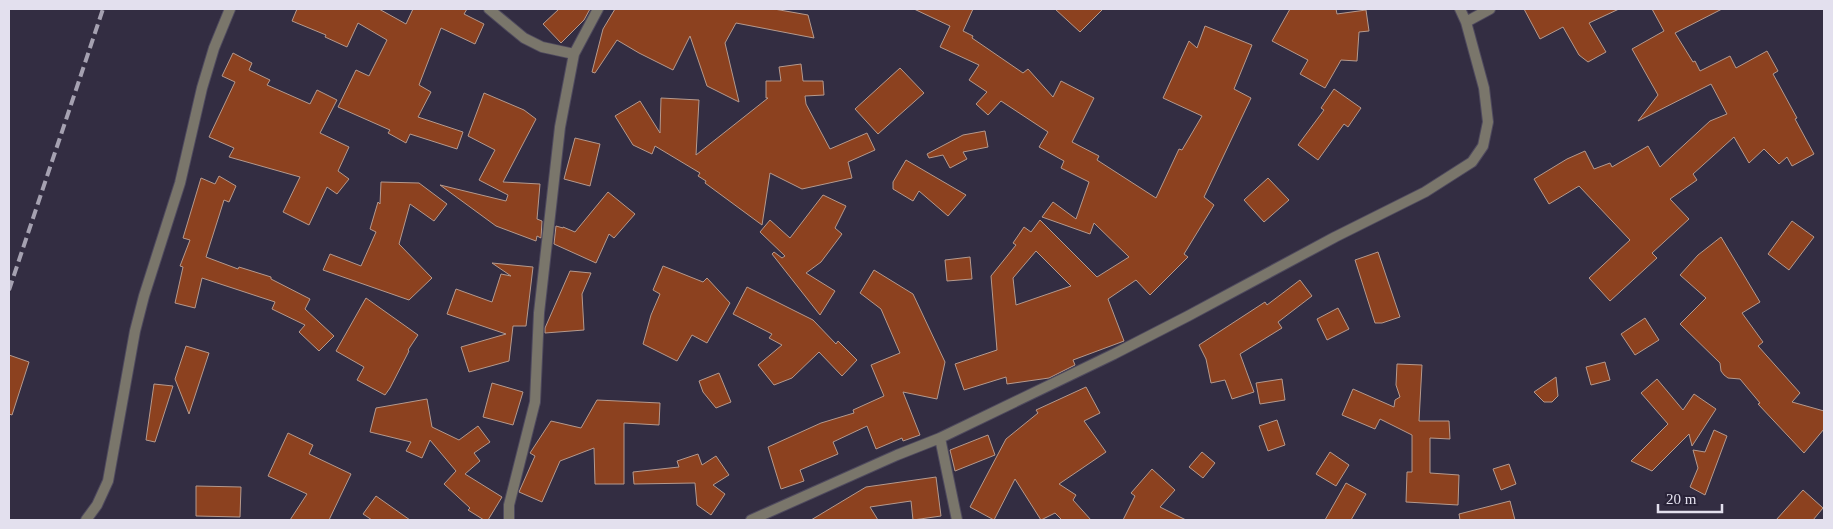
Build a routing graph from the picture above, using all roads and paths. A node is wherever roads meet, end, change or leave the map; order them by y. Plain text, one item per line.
1 (230, 9) edge
2 (489, 9) edge
3 (598, 9) edge
4 (1460, 9) edge
5 (1490, 9) edge
6 (1466, 22) junction
7 (574, 54) junction
8 (940, 438) junction
9 (86, 520) edge
10 (509, 520) edge
11 (751, 520) edge
12 (957, 520) edge

1 - 9 street
2 - 7 street
3 - 7 street
4 - 6 street
5 - 6 street
6 - 8 street
7 - 10 street
8 - 11 street
8 - 12 street

